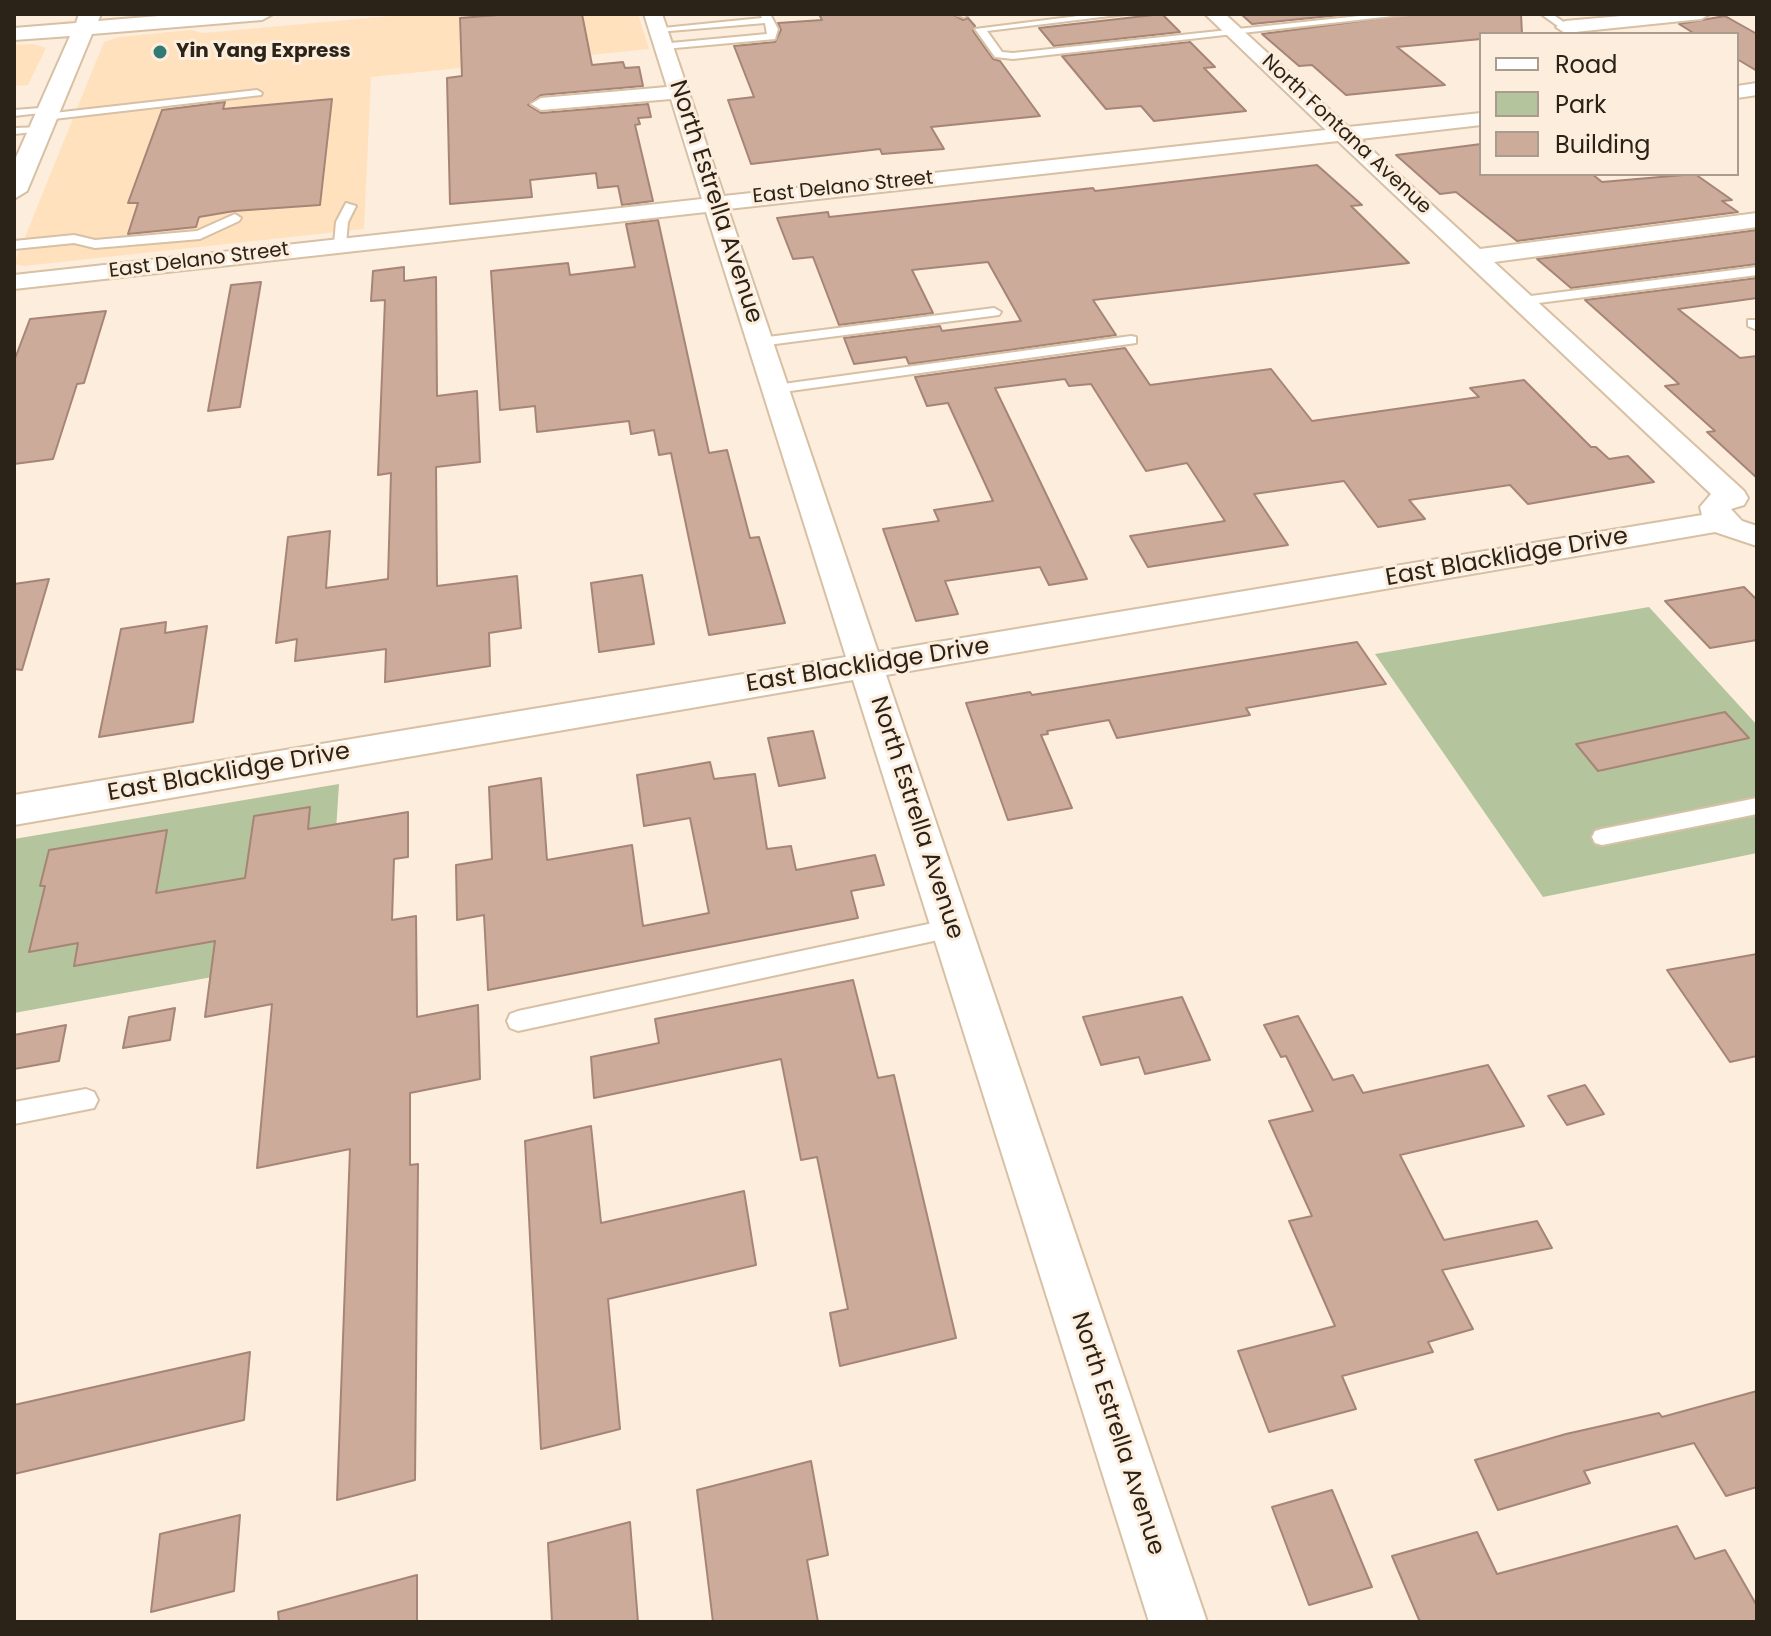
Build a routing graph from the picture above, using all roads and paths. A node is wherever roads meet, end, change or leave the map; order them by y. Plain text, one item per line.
1 (262, 14) edge
2 (1121, 14) edge
3 (1214, 14) edge
4 (1405, 14) edge
5 (1546, 14) edge
6 (1701, 14) edge
7 (237, 15) edge
8 (766, 17) edge
9 (87, 21) edge
10 (658, 30) edge
11 (1570, 30) edge
12 (14, 34) edge
13 (1237, 34) junction
14 (679, 92) junction
15 (257, 93) dead end
16 (541, 104) dead end
17 (14, 113) edge
18 (45, 118) junction
19 (1479, 119) edge
20 (14, 131) edge
21 (1345, 133) junction
22 (14, 191) edge
23 (715, 201) junction
24 (350, 206) dead end
25 (235, 218) dead end
26 (1757, 220) edge
27 (340, 244) junction
28 (14, 245) edge
29 (1476, 257) junction
30 (1757, 271) edge
31 (14, 282) edge
32 (1523, 301) junction
33 (994, 312) dead end
34 (1131, 340) dead end
35 (760, 342) junction
36 (776, 389) junction
37 (1737, 507) edge
38 (1757, 536) edge
39 (866, 665) junction
40 (1757, 806) edge
41 (14, 810) edge
42 (1602, 837) dead end
43 (952, 928) junction
44 (518, 1021) dead end
45 (86, 1100) dead end
46 (14, 1113) edge
47 (1178, 1622) edge

1 - 7 main road
2 - 13 lane
3 - 13 street, North Fontana Avenue
4 - 13 lane
5 - 11 lane
6 - 11 street
7 - 9 main road
8 - 10 lane
8 - 10 lane
9 - 12 main road
9 - 18 main road
10 - 14 street, North Estrella Avenue
13 - 21 street, North Fontana Avenue
14 - 16 street
14 - 23 street, North Estrella Avenue
15 - 18 lane
17 - 18 lane
18 - 20 lane
18 - 22 main road
19 - 21 street, East Delano Street
21 - 23 street, East Delano Street
21 - 29 street, North Fontana Avenue
23 - 27 street, East Delano Street
23 - 35 street, North Estrella Avenue
24 - 27 lane
25 - 28 lane
26 - 29 street
27 - 31 street, East Delano Street
29 - 32 street, North Fontana Avenue
30 - 32 lane
32 - 37 street, North Fontana Avenue
33 - 35 lane
34 - 36 lane
35 - 36 street, North Estrella Avenue
36 - 39 street, North Estrella Avenue
37 - 38 street
37 - 39 street, East Blacklidge Drive
39 - 41 street, East Blacklidge Drive
39 - 43 street, North Estrella Avenue
40 - 42 lane
43 - 44 lane
43 - 47 street, North Estrella Avenue
45 - 46 lane

